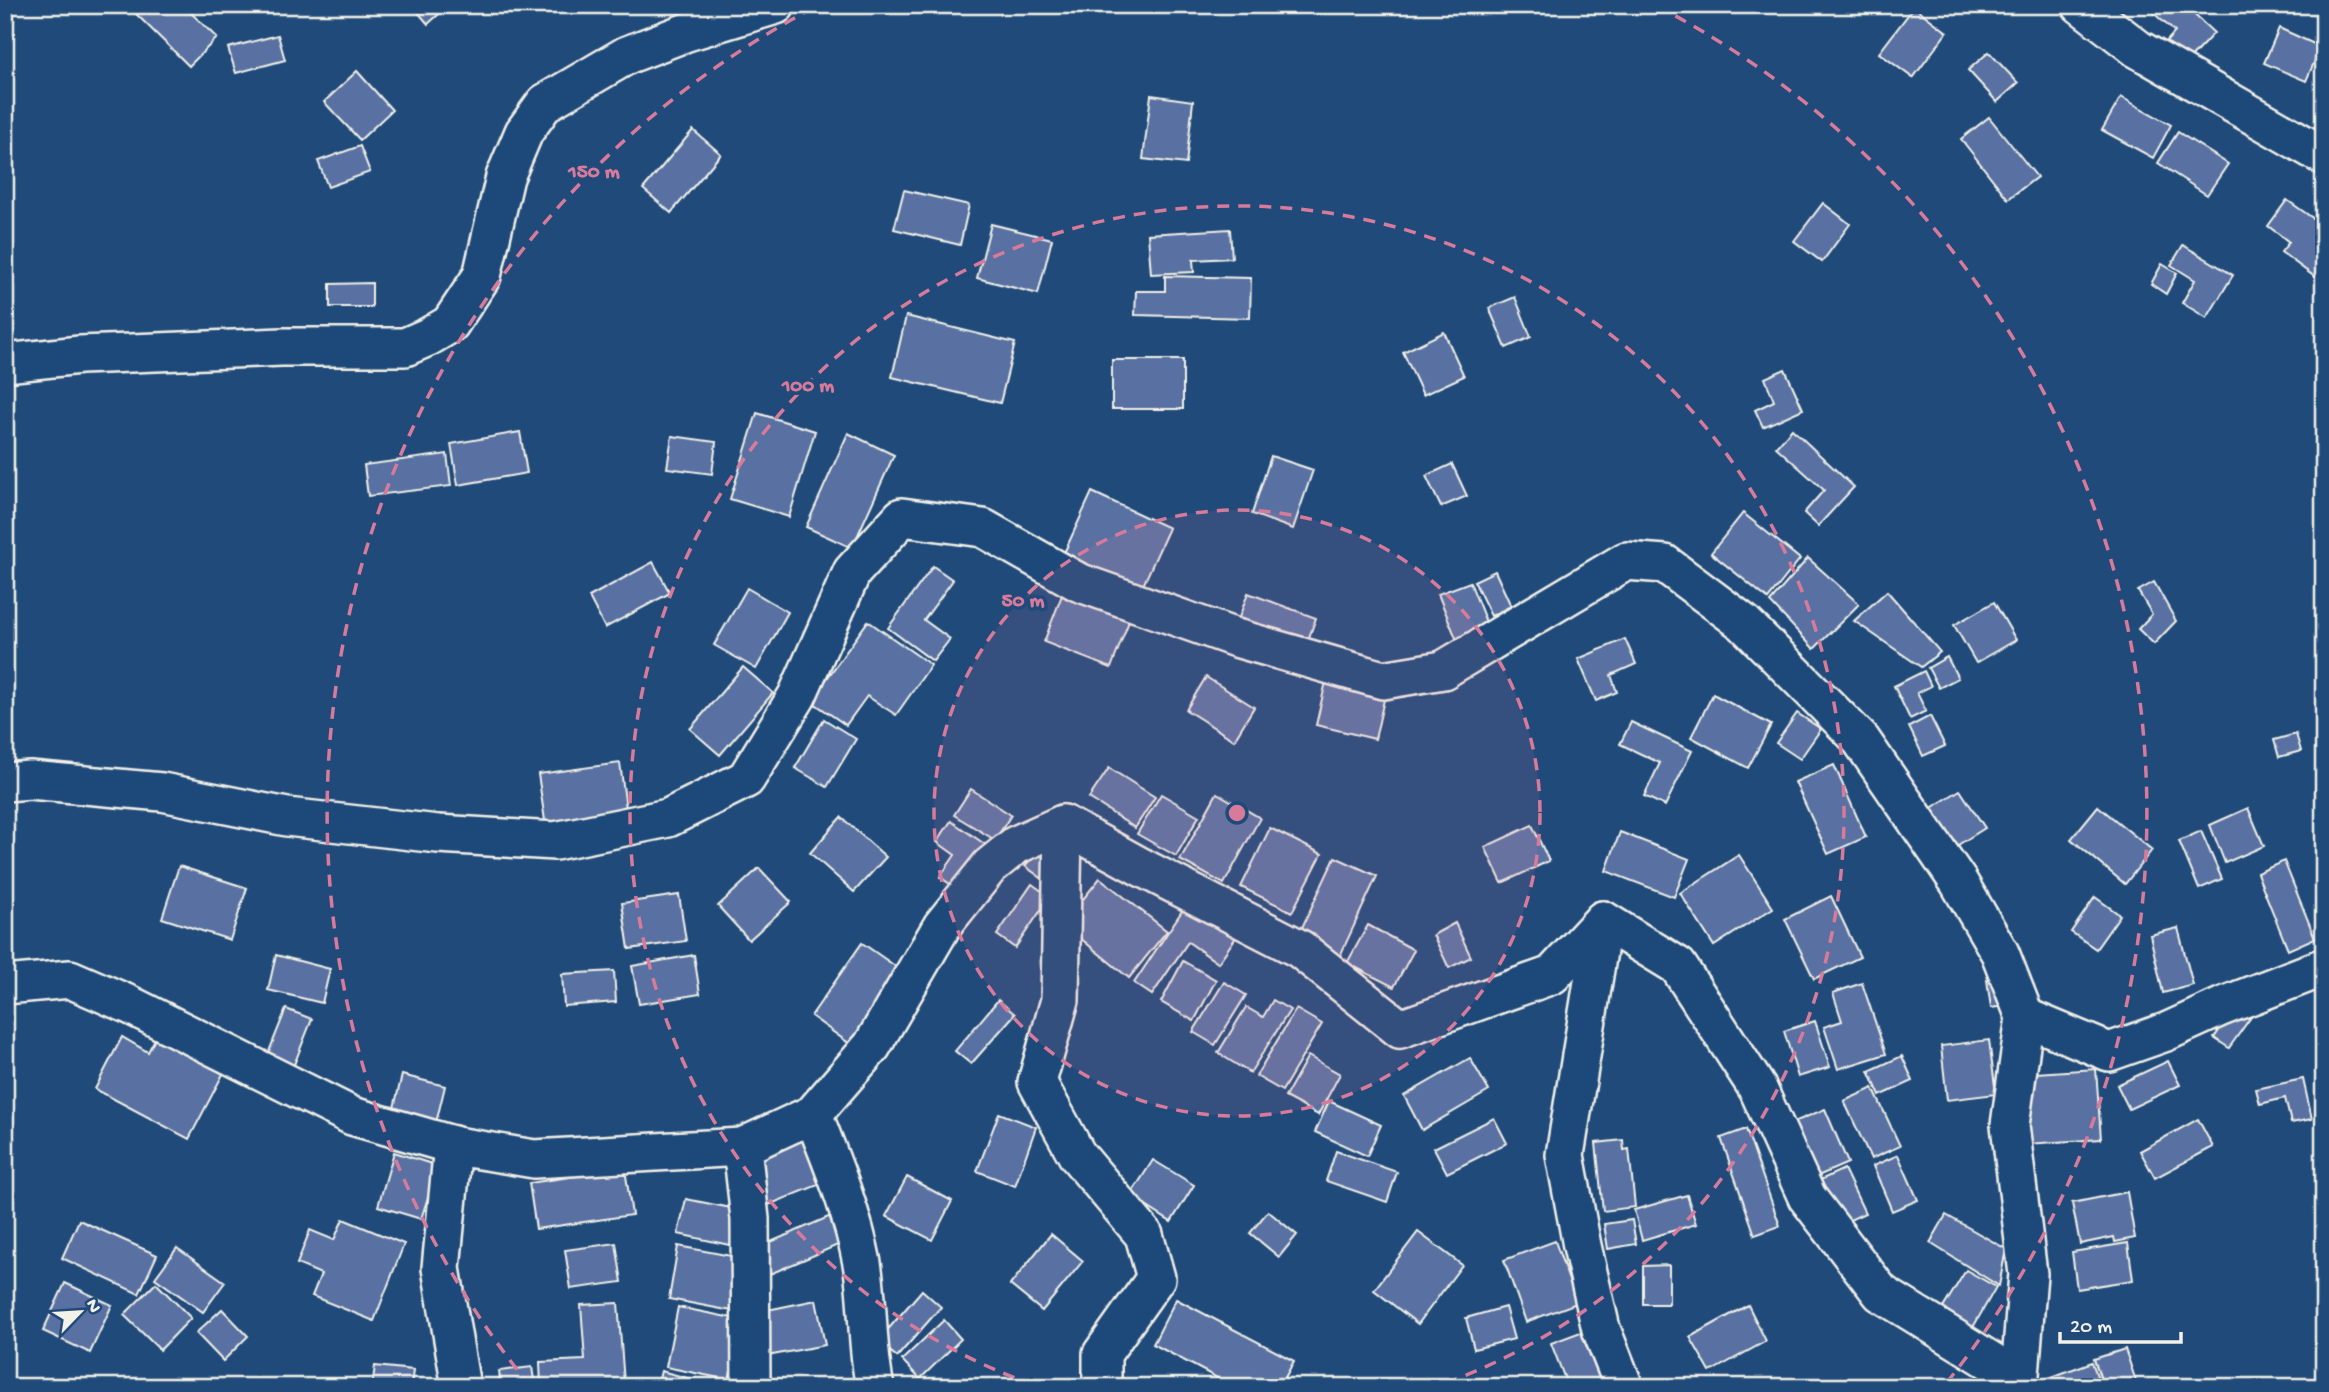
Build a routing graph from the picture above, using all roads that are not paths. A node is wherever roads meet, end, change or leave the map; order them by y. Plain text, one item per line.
1 (776, 5) edge
2 (2081, 5) edge
3 (2324, 156) edge
4 (5, 363) edge
5 (5, 782) edge
6 (1063, 824) junction
7 (1603, 920) junction
8 (2324, 967) edge
9 (5, 985) edge
10 (2025, 1017) junction
11 (813, 1114) junction
12 (453, 1145) junction
13 (742, 1147) junction
14 (2019, 1383) edge
15 (461, 1387) edge
16 (751, 1387) edge
17 (876, 1387) edge
18 (1102, 1387) edge
19 (1624, 1387) edge

1 - 4 street
2 - 3 street
5 - 10 street
6 - 7 street
6 - 11 street
6 - 18 street
7 - 14 street
7 - 19 street
8 - 10 street
9 - 12 street
10 - 14 street
11 - 13 street
11 - 17 street
12 - 13 street
12 - 15 street
13 - 16 street

